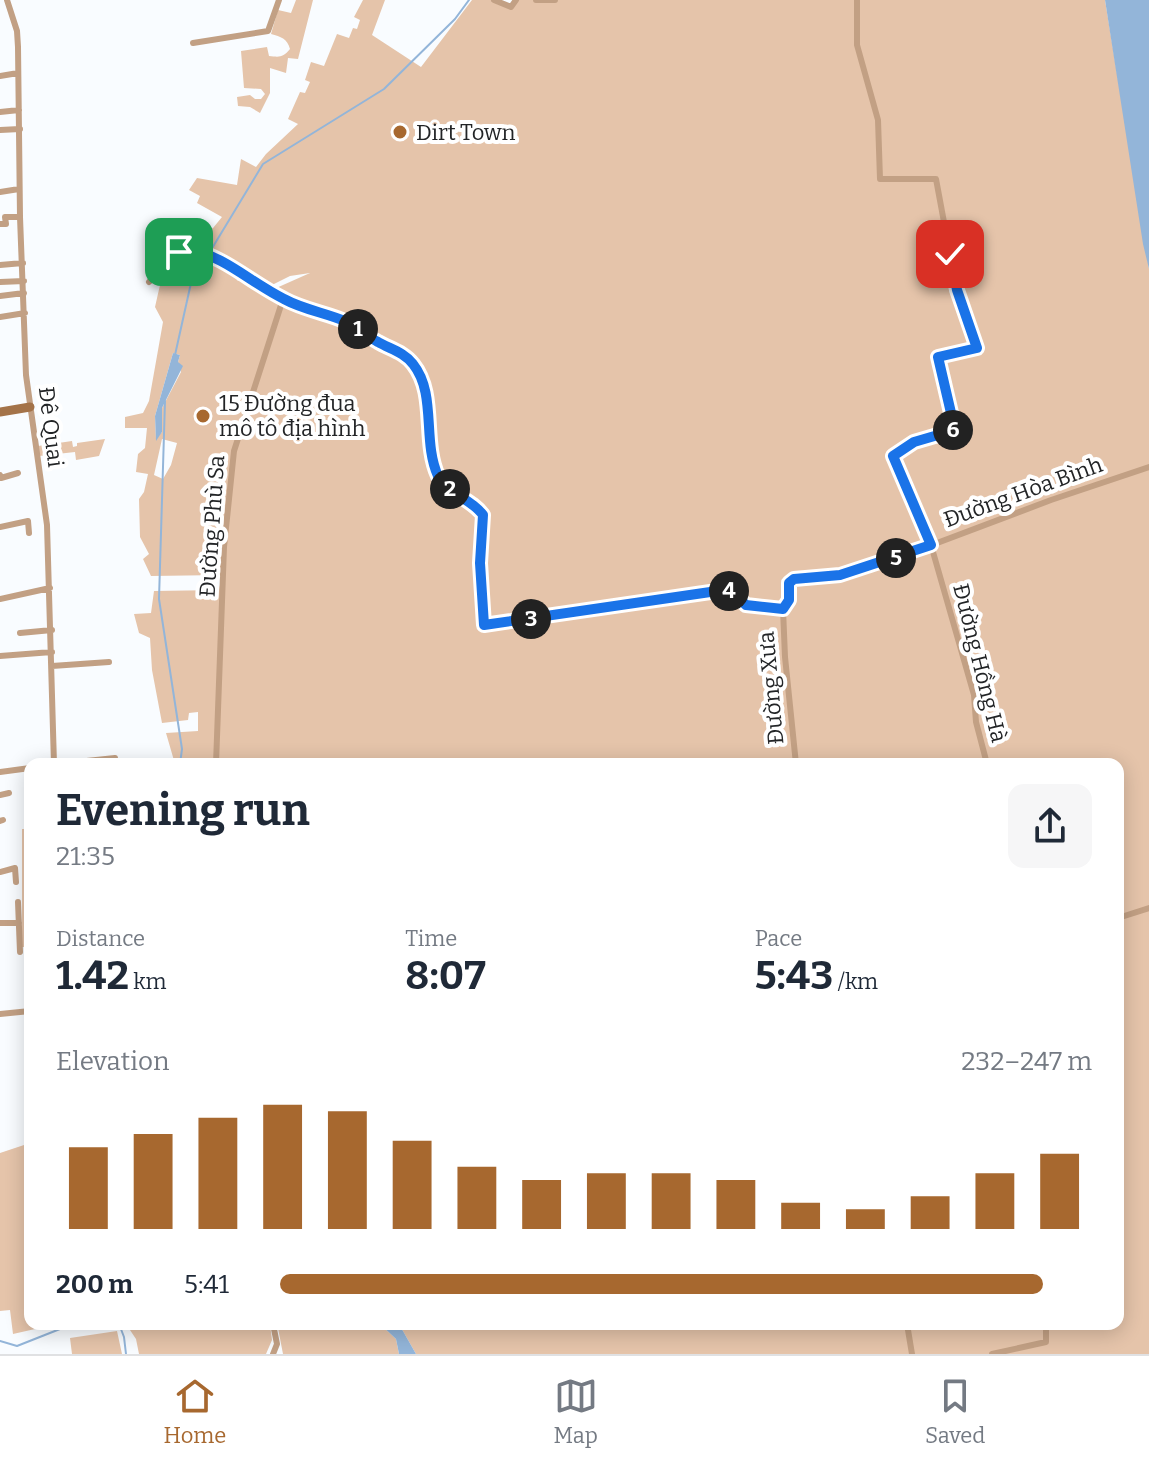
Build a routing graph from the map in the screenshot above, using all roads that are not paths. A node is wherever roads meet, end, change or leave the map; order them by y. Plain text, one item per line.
1 (7, 0) edge
2 (279, 0) edge
3 (494, 0) edge
4 (516, 0) edge
5 (536, 0) edge
6 (555, 0) edge
7 (857, 0) edge
8 (193, 43) dead end
9 (18, 73) junction
10 (0, 76) edge
11 (19, 110) junction
12 (0, 112) edge
13 (20, 129) junction
14 (0, 130) edge
15 (19, 189) junction
16 (0, 192) edge
17 (20, 217) junction
18 (0, 224) edge
19 (23, 263) junction
20 (0, 265) edge
21 (24, 281) junction
22 (0, 282) edge
23 (149, 282) dead end
24 (24, 293) junction
25 (0, 296) edge
26 (283, 299) junction
27 (25, 313) junction
28 (0, 317) edge
29 (30, 407) junction
30 (0, 412) edge
31 (1149, 467) edge
32 (18, 473) dead end
33 (0, 475) edge
34 (0, 527) edge
35 (29, 533) dead end
36 (931, 545) junction
37 (50, 588) junction
38 (0, 598) edge
39 (783, 609) junction
40 (52, 630) junction
41 (20, 633) dead end
42 (52, 652) junction
43 (0, 656) edge
44 (109, 662) dead end
45 (52, 666) junction
46 (56, 758) edge
47 (216, 758) edge
48 (795, 758) edge
49 (985, 758) edge
50 (24, 769) edge
51 (0, 772) edge
52 (9, 793) dead end
53 (0, 795) edge
54 (0, 872) edge
55 (16, 882) dead end
56 (18, 902) dead end
57 (1149, 908) edge
58 (1124, 916) edge
59 (0, 923) edge
60 (19, 923) junction
61 (20, 952) dead end
62 (24, 1012) edge
63 (0, 1014) edge
64 (274, 1330) edge
65 (908, 1330) edge
66 (1046, 1330) edge
67 (273, 1354) edge
68 (912, 1354) edge
69 (992, 1354) edge

1 - 9 street, Đê Quai
2 - 8 street
3 - 4 street
5 - 6 street
7 - 36 street, Đường Hồng Hà
9 - 10 street
9 - 11 street, Đê Quai
11 - 12 street
11 - 13 street, Đê Quai
13 - 14 street
13 - 15 street, Đê Quai
15 - 16 street
15 - 17 street, Đê Quai
17 - 18 street
17 - 19 street, Đê Quai
19 - 20 street
19 - 21 street, Đê Quai
21 - 22 street
21 - 24 street, Đê Quai
23 - 26 street
24 - 25 street
24 - 27 street, Đê Quai
26 - 39 street
26 - 47 street, Đường Phù Sa
27 - 28 street
27 - 29 street, Đê Quai
29 - 30 street
29 - 37 street, Đê Quai
31 - 36 street, Đường Hòa Bình
32 - 33 street
34 - 35 street
36 - 39 street, Đường Hòa Bình
36 - 49 street, Đường Hồng Hà
37 - 38 street
37 - 40 street, Đê Quai
39 - 48 street, Đường Xưa
40 - 41 street
40 - 42 street, Đê Quai
42 - 43 street
42 - 45 street, Đê Quai
44 - 45 street
45 - 46 street, Đê Quai
50 - 51 street
52 - 53 street
54 - 55 street
56 - 60 street
57 - 58 street
59 - 60 street
60 - 61 street
62 - 63 street
64 - 67 street
65 - 68 street
66 - 69 street

